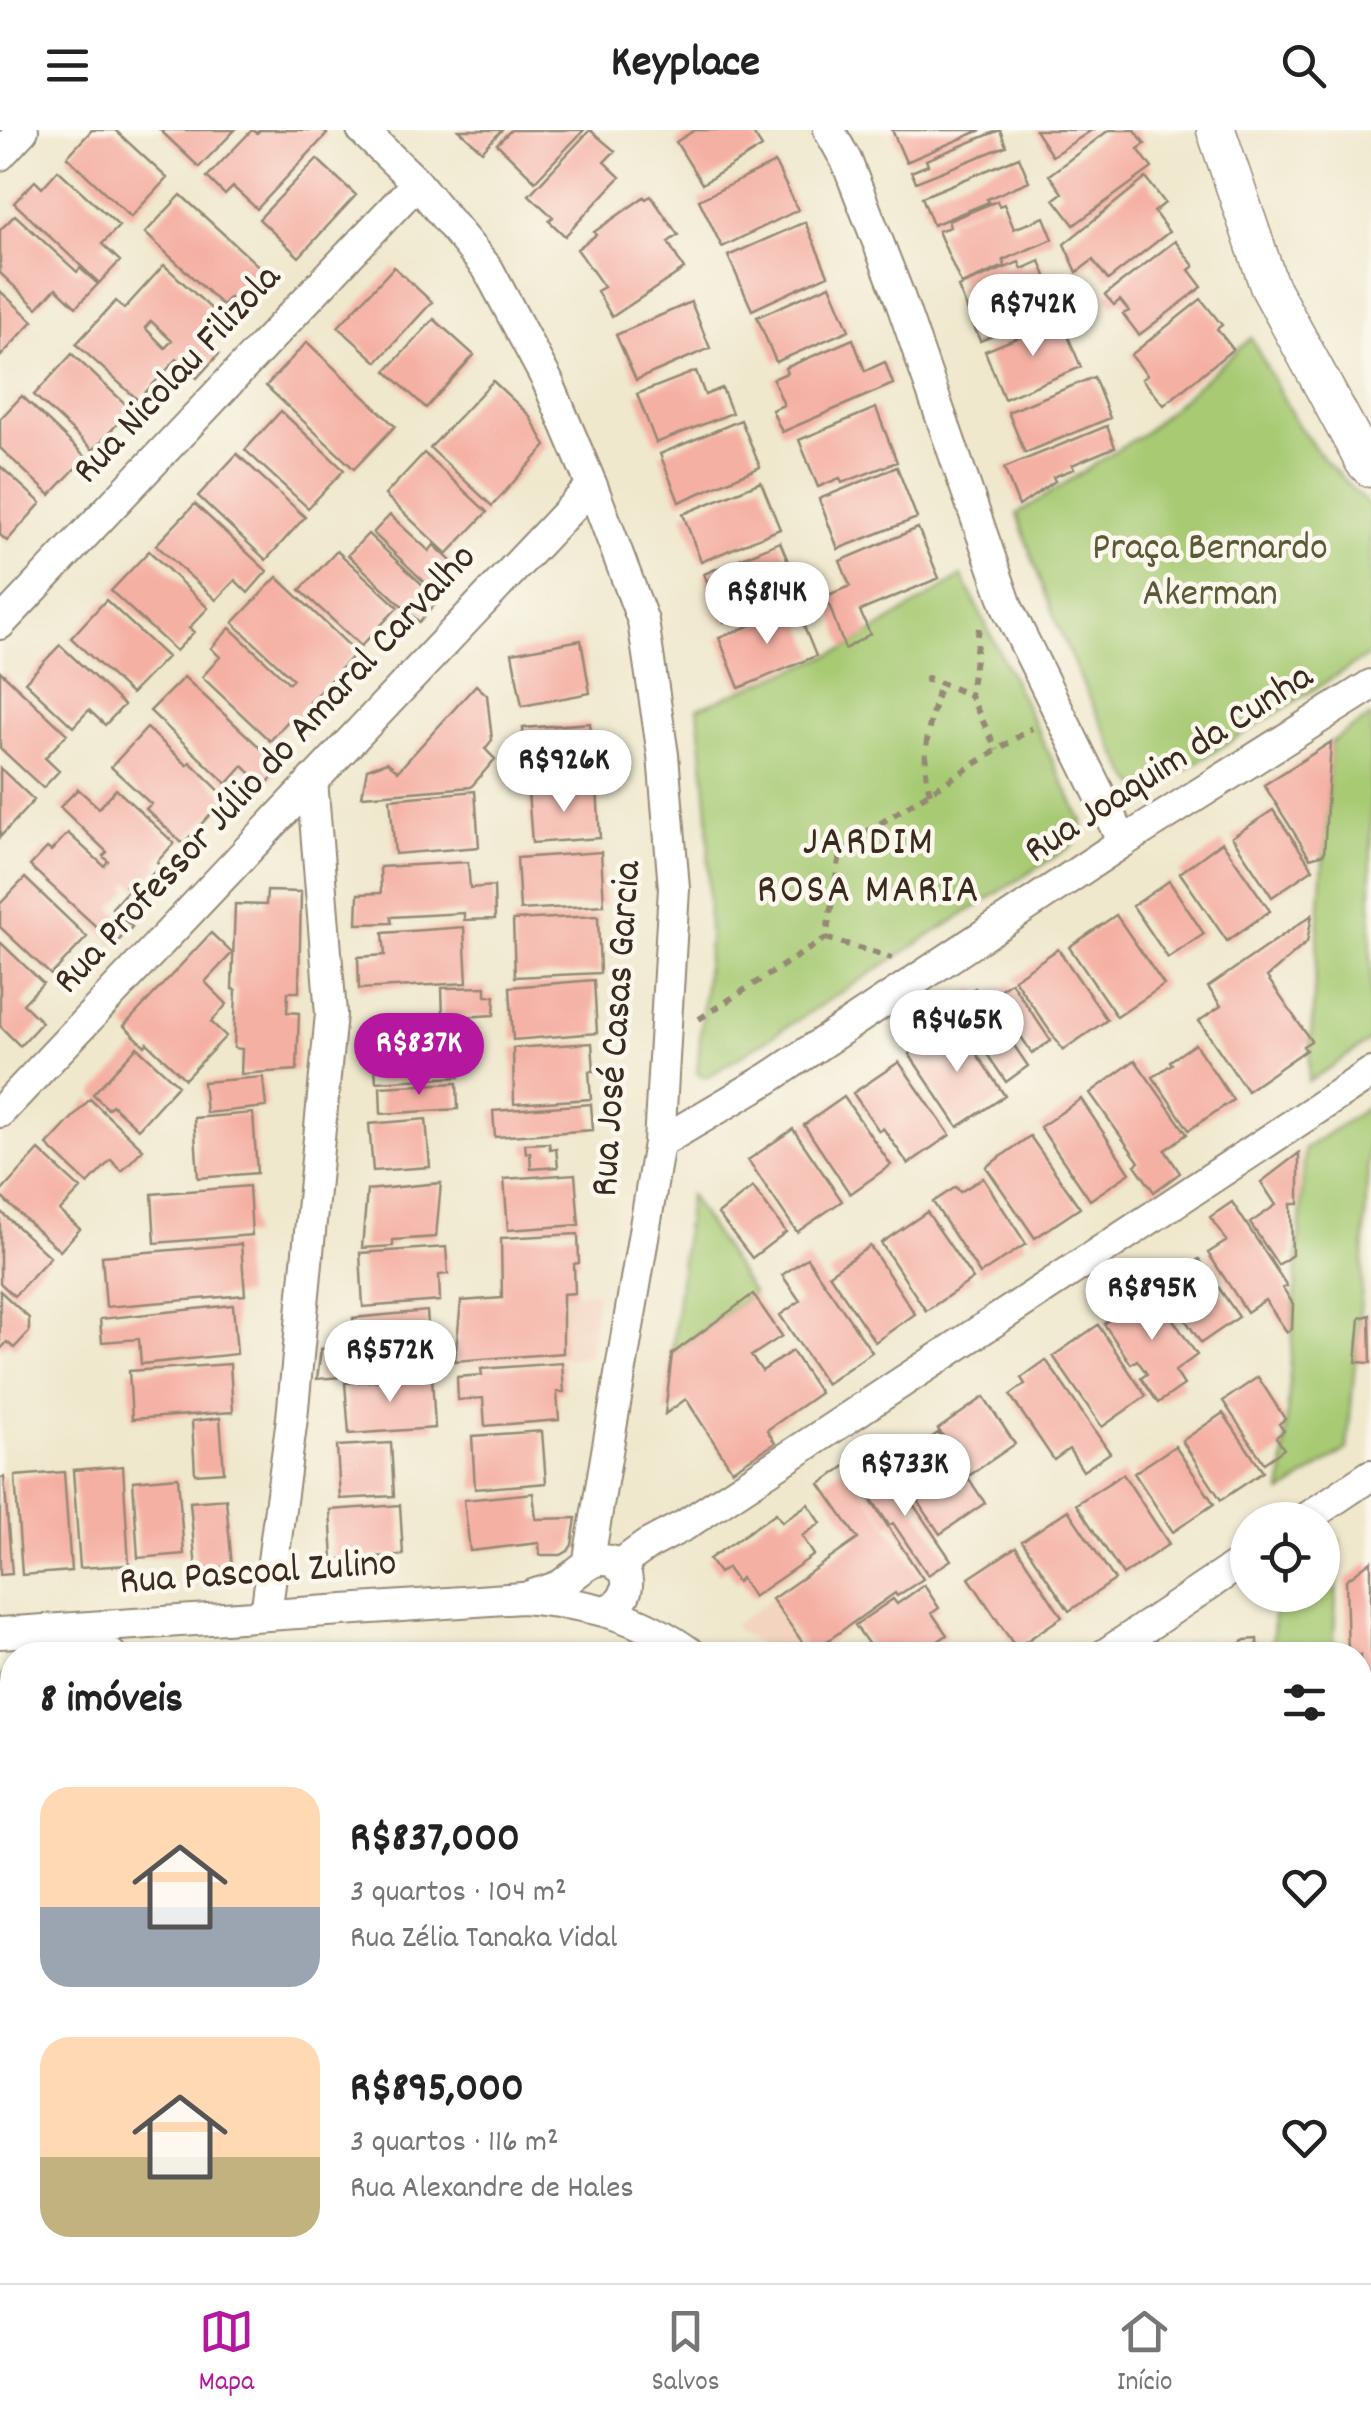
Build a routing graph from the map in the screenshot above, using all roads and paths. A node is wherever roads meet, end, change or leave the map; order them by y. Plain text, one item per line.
1 (23, 130) edge
2 (362, 130) edge
3 (829, 130) edge
4 (1216, 130) edge
5 (0, 155) edge
6 (417, 183) junction
7 (1371, 468) edge
8 (592, 486) junction
9 (992, 563) junction
10 (0, 624) edge
11 (927, 683) dead end
12 (940, 683) junction
13 (1371, 685) edge
14 (970, 695) junction
15 (1059, 711) junction
16 (997, 750) junction
17 (312, 780) junction
18 (930, 792) junction
19 (1123, 842) junction
20 (826, 938) junction
21 (930, 970) junction
22 (665, 1041) junction
23 (1371, 1073) edge
24 (0, 1112) edge
25 (659, 1142) junction
26 (1371, 1475) edge
27 (1331, 1502) edge
28 (1230, 1570) edge
29 (607, 1581) junction
30 (266, 1614) junction
31 (76, 1628) junction
32 (0, 1633) edge
33 (95, 1642) edge
34 (675, 1642) edge
35 (1123, 1642) edge

1 - 5 street
2 - 6 street, Rua José Casas Garcia
3 - 9 street
4 - 7 street
6 - 8 street, Rua José Casas Garcia
6 - 10 street, Rua Nicolau Filizola
8 - 17 street, Rua Professor Júlio do Amaral Carvalho
8 - 22 street, Rua José Casas Garcia
9 - 14 path
9 - 15 street
11 - 12 path
12 - 14 path
12 - 18 path
13 - 19 street, Rua Joaquim da Cunha
14 - 16 path
15 - 16 path
15 - 19 street
16 - 18 path
17 - 24 street, Rua Professor Júlio do Amaral Carvalho
17 - 30 street
18 - 20 path
19 - 21 street, Rua Joaquim da Cunha
20 - 21 path
20 - 22 path
21 - 25 street, Rua Joaquim da Cunha
22 - 25 street, Rua José Casas Garcia
23 - 29 street
25 - 29 street, Rua José Casas Garcia
26 - 27 street
28 - 35 street
29 - 30 street, Rua Pascoal Zulino
29 - 34 street
30 - 31 street, Rua Pascoal Zulino
31 - 32 street, Rua Pascoal Zulino
31 - 33 street

